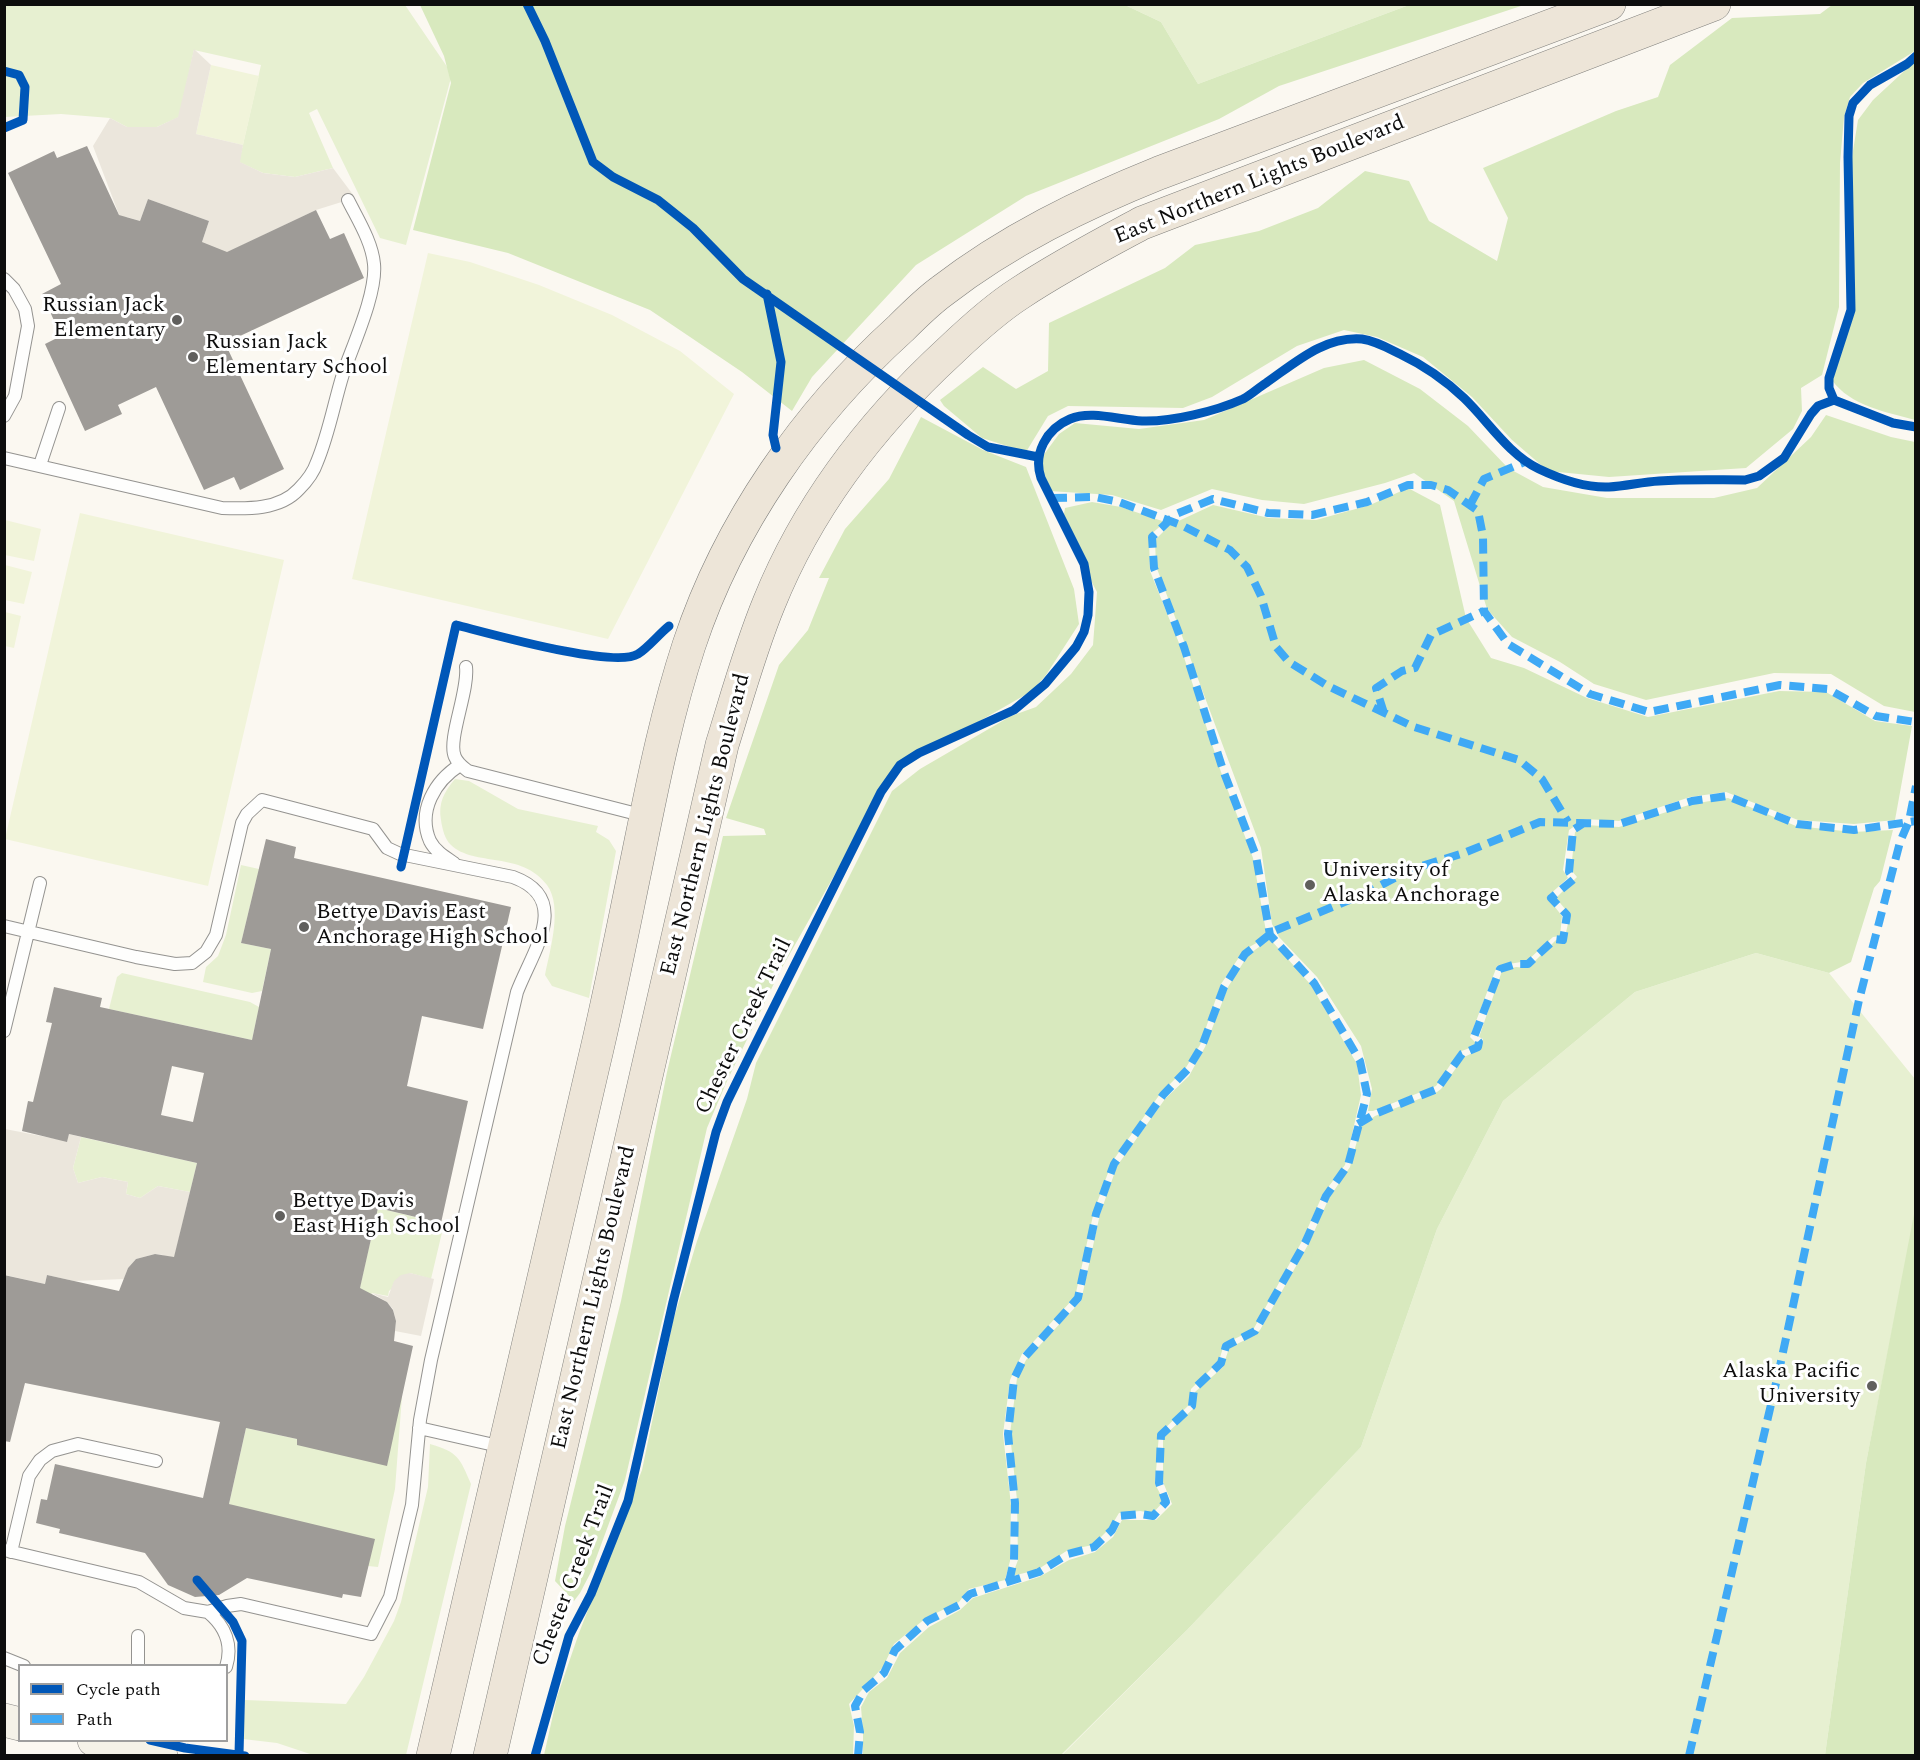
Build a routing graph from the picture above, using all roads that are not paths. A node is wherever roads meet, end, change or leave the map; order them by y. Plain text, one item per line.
1 (1609, 4) edge
2 (1714, 4) edge
3 (348, 200) dead end
4 (4, 279) edge
5 (59, 408) dead end
6 (4, 416) edge
7 (4, 458) edge
8 (39, 465) junction
9 (466, 667) dead end
10 (460, 765) junction
11 (646, 816) junction
12 (457, 866) junction
13 (40, 883) dead end
14 (4, 926) edge
15 (28, 931) junction
16 (4, 1031) edge
17 (419, 1428) junction
18 (505, 1448) junction
19 (156, 1461) dead end
20 (8, 1551) edge
21 (208, 1612) junction
22 (138, 1636) dead end
23 (4, 1658) edge
24 (21, 1664) edge
25 (138, 1664) edge
26 (226, 1664) edge
27 (103, 1742) edge
28 (160, 1755) edge
29 (433, 1755) edge
30 (490, 1755) edge

1 - 11 main road, East Northern Lights Boulevard
2 - 30 main road, East Northern Lights Boulevard
3 - 8 lane
4 - 6 lane
5 - 8 lane
7 - 8 lane
9 - 10 lane
10 - 11 lane
10 - 12 lane
11 - 18 main road, East Northern Lights Boulevard
12 - 15 lane
12 - 17 lane
13 - 15 lane
14 - 15 lane
15 - 16 lane
17 - 18 lane
17 - 21 lane
18 - 29 main road, East Northern Lights Boulevard
19 - 20 lane
20 - 21 lane
21 - 26 lane
22 - 25 lane
23 - 24 lane
27 - 28 main road

